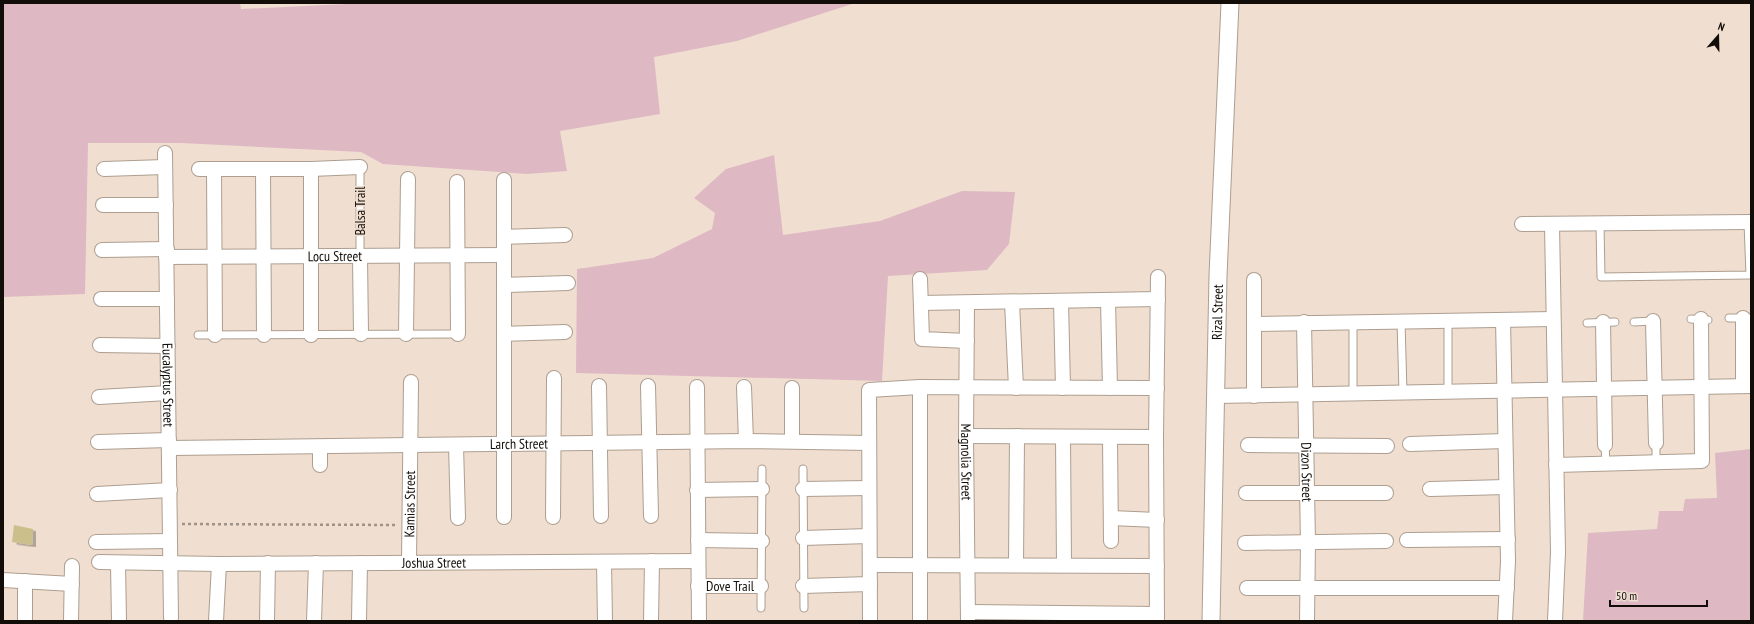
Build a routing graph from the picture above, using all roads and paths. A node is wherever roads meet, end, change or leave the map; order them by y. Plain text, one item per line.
1 (1230, 3) edge
2 (165, 153) dead end
3 (360, 167) joint
4 (165, 168) junction
5 (104, 169) dead end
6 (199, 169) dead end
7 (263, 169) junction
8 (311, 169) junction
9 (214, 170) junction
10 (408, 179) dead end
11 (504, 180) dead end
12 (456, 182) dead end
13 (102, 205) dead end
14 (166, 205) junction
15 (1749, 222) edge
16 (1522, 224) dead end
17 (1600, 224) junction
18 (1552, 225) junction
19 (565, 235) dead end
20 (504, 237) junction
21 (102, 250) dead end
22 (166, 253) junction
23 (504, 255) junction
24 (214, 256) junction
25 (264, 256) junction
26 (311, 256) junction
27 (360, 256) junction
28 (407, 256) junction
29 (457, 256) junction
30 (1158, 277) dead end
31 (920, 280) dead end
32 (1254, 280) dead end
33 (568, 284) dead end
34 (504, 285) junction
35 (167, 298) junction
36 (101, 299) dead end
37 (1158, 299) junction
38 (1108, 300) junction
39 (1061, 301) junction
40 (1012, 302) junction
41 (921, 303) junction
42 (967, 303) junction
43 (1741, 318) edge
44 (1554, 319) junction
45 (1503, 320) junction
46 (1700, 320) dead end
47 (1401, 321) junction
48 (1448, 321) junction
49 (1653, 321) joint
50 (1304, 322) junction
51 (1353, 322) junction
52 (1609, 322) joint
53 (1634, 322) dead end
54 (1587, 323) dead end
55 (1255, 324) junction
56 (565, 332) dead end
57 (361, 334) junction
58 (406, 334) junction
59 (458, 334) joint
60 (504, 334) junction
61 (198, 335) dead end
62 (215, 335) junction
63 (264, 335) junction
64 (311, 335) junction
65 (967, 341) junction
66 (100, 346) dead end
67 (168, 346) junction
68 (554, 378) dead end
69 (411, 382) dead end
70 (599, 386) dead end
71 (648, 386) dead end
72 (1747, 386) edge
73 (696, 387) dead end
74 (744, 387) dead end
75 (1702, 387) junction
76 (792, 388) dead end
77 (920, 388) junction
78 (966, 388) junction
79 (1016, 388) junction
80 (1063, 388) junction
81 (1110, 388) junction
82 (1157, 388) junction
83 (1654, 388) junction
84 (1604, 389) junction
85 (1555, 390) junction
86 (1504, 391) junction
87 (1448, 392) junction
88 (168, 393) junction
89 (1403, 393) junction
90 (1353, 394) junction
91 (1306, 395) junction
92 (99, 396) dead end
93 (1216, 396) junction
94 (1254, 396) junction
95 (966, 436) junction
96 (1018, 436) junction
97 (1063, 436) junction
98 (1156, 436) junction
99 (1110, 437) junction
100 (746, 441) junction
101 (792, 441) junction
102 (1506, 441) junction
103 (98, 442) dead end
104 (649, 443) junction
105 (697, 443) junction
106 (869, 443) junction
107 (1656, 443) joint
108 (169, 444) junction
109 (554, 444) junction
110 (600, 444) junction
111 (1410, 444) dead end
112 (411, 445) junction
113 (456, 445) junction
114 (504, 445) junction
115 (1248, 445) dead end
116 (1605, 445) joint
117 (320, 446) junction
118 (1307, 446) junction
119 (1387, 446) dead end
120 (1656, 462) junction
121 (1606, 464) junction
122 (320, 465) dead end
123 (1556, 466) junction
124 (803, 468) dead end
125 (762, 469) dead end
126 (1506, 487) junction
127 (869, 488) junction
128 (762, 489) junction
129 (803, 489) junction
130 (1430, 489) dead end
131 (170, 490) junction
132 (697, 490) junction
133 (1246, 493) dead end
134 (1308, 493) junction
135 (1386, 493) dead end
136 (98, 494) dead end
137 (601, 516) dead end
138 (651, 516) dead end
139 (504, 517) dead end
140 (552, 517) dead end
141 (458, 518) dead end
142 (1111, 518) junction
143 (1157, 520) junction
144 (170, 524) junction
145 (410, 525) junction
146 (869, 536) junction
147 (803, 538) junction
148 (1508, 539) junction
149 (698, 540) junction
150 (1407, 540) dead end
151 (170, 541) junction
152 (762, 541) junction
153 (1112, 541) dead end
154 (1386, 541) dead end
155 (96, 542) dead end
156 (1245, 543) dead end
157 (1308, 543) junction
158 (652, 561) junction
159 (698, 561) junction
160 (99, 562) dead end
161 (409, 562) junction
162 (604, 562) junction
163 (268, 563) junction
164 (316, 563) junction
165 (360, 563) junction
166 (118, 564) junction
167 (170, 564) junction
168 (219, 564) junction
169 (870, 565) junction
170 (920, 565) junction
171 (968, 565) junction
172 (1016, 565) junction
173 (1064, 565) junction
174 (72, 566) dead end
175 (1157, 566) junction
176 (3, 580) edge
177 (25, 581) junction
178 (72, 584) junction
179 (870, 584) junction
180 (698, 586) junction
181 (761, 586) junction
182 (804, 586) junction
183 (1248, 588) dead end
184 (1506, 588) junction
185 (1308, 589) junction
186 (761, 608) dead end
187 (804, 608) dead end
188 (968, 617) edge
189 (1157, 618) edge
190 (172, 620) edge
191 (25, 621) edge
192 (71, 621) edge
193 (119, 621) edge
194 (216, 621) edge
195 (267, 621) edge
196 (314, 621) edge
197 (359, 621) edge
198 (605, 621) edge
199 (652, 621) edge
200 (699, 621) edge
201 (870, 621) edge
202 (920, 621) edge
203 (1211, 621) edge
204 (1307, 621) edge
205 (1505, 621) edge
206 (1555, 621) edge

1 - 93 street, Rizal Street
2 - 4 street, Eucalyptus Street
3 - 8 street
3 - 27 lane, Balsa Trail
4 - 5 street
4 - 14 street, Eucalyptus Street
6 - 9 street
7 - 8 street
7 - 9 street
7 - 25 street
8 - 26 street
9 - 24 street
10 - 28 street
11 - 20 street
12 - 29 street
13 - 14 street
14 - 22 street, Eucalyptus Street
15 - 17 street
15 - 17 lane
16 - 18 street
17 - 18 street
18 - 44 street
19 - 20 street
20 - 23 street
21 - 22 street, Locu Street
22 - 24 street, Locu Street
22 - 35 street, Eucalyptus Street
23 - 29 street, Locu Street
23 - 34 street
24 - 25 street, Locu Street
24 - 62 street
25 - 26 street, Locu Street
25 - 63 street
26 - 27 street, Locu Street
26 - 64 street
27 - 28 street, Locu Street
27 - 57 street
28 - 29 street, Locu Street
28 - 58 street
29 - 59 street
30 - 37 street
31 - 41 street
32 - 55 street
33 - 34 street
34 - 60 street
35 - 36 street
35 - 67 street, Eucalyptus Street
37 - 38 street
37 - 82 street
38 - 39 street
38 - 81 street
39 - 40 street
39 - 80 street
40 - 42 street
40 - 79 street
41 - 42 street
41 - 65 street
42 - 65 street, Magnolia Street
43 - 72 street
44 - 45 street
44 - 85 street
45 - 48 street
45 - 86 street
46 - 75 street
47 - 48 street
47 - 51 street
47 - 89 lane
48 - 87 lane
49 - 53 lane
49 - 83 street
50 - 51 street
50 - 55 street
50 - 91 street, Dizon Street
51 - 90 lane
52 - 54 lane
52 - 84 street
55 - 94 street
56 - 60 street
57 - 58 lane
57 - 64 lane
58 - 59 lane
60 - 114 street
61 - 62 lane
62 - 63 lane
63 - 64 lane
65 - 78 street, Magnolia Street
66 - 67 street
67 - 88 street, Eucalyptus Street
68 - 109 street
69 - 112 street, Kamias Street
70 - 110 street
71 - 104 street
72 - 75 street
73 - 105 street
74 - 100 street
75 - 83 street
75 - 120 street
76 - 101 street
77 - 78 street
77 - 106 street
77 - 170 street
78 - 79 street
78 - 95 street, Magnolia Street
79 - 80 street
80 - 81 street
81 - 82 street
82 - 98 street
83 - 84 street
83 - 107 street
84 - 85 street
84 - 116 street
85 - 86 street
85 - 123 street
86 - 87 street
86 - 102 street
87 - 89 street
88 - 92 street
88 - 108 street, Eucalyptus Street
89 - 90 street
90 - 91 street
91 - 94 street
91 - 118 street, Dizon Street
93 - 94 street
93 - 203 street, Rizal Street
95 - 96 street
95 - 171 street, Magnolia Street
96 - 97 street
96 - 172 street
97 - 99 street
97 - 173 street
98 - 99 street
98 - 143 street
99 - 142 street
100 - 101 street, Larch Street
100 - 105 street, Larch Street
101 - 106 street, Larch Street
102 - 111 street
102 - 126 street
103 - 108 street, Larch Street
104 - 105 street, Larch Street
104 - 110 street, Larch Street
104 - 138 street
105 - 132 street
106 - 127 street
107 - 120 lane
108 - 117 street, Larch Street
108 - 131 street, Eucalyptus Street
109 - 110 street, Larch Street
109 - 114 street, Larch Street
109 - 140 street
110 - 137 street
112 - 113 street, Larch Street
112 - 117 street, Larch Street
112 - 145 street, Kamias Street
113 - 114 street, Larch Street
113 - 141 street
114 - 139 street
115 - 118 street
116 - 121 lane
117 - 122 street
118 - 119 street
118 - 134 street, Dizon Street
120 - 121 street
121 - 123 street
123 - 206 street
124 - 129 lane
125 - 128 lane
126 - 130 street
126 - 148 street
127 - 129 street
127 - 146 street
128 - 132 street
128 - 152 lane
129 - 147 lane
131 - 136 street
131 - 144 street, Eucalyptus Street
132 - 149 street
133 - 134 street
134 - 135 street
134 - 157 street, Dizon Street
142 - 143 street
142 - 153 street
143 - 175 street
144 - 145 path
144 - 151 street, Eucalyptus Street
145 - 161 street, Kamias Street
146 - 147 street
146 - 169 street
147 - 182 lane
148 - 150 street
148 - 184 street
149 - 152 street
149 - 159 street
151 - 155 street
151 - 167 street, Eucalyptus Street
152 - 181 lane
154 - 157 street
156 - 157 street
157 - 185 street, Dizon Street
158 - 159 street, Joshua Street
158 - 162 street, Joshua Street
158 - 199 street
159 - 180 street
160 - 166 street, Joshua Street
161 - 162 street, Joshua Street
161 - 165 street, Joshua Street
162 - 198 street
163 - 164 street, Joshua Street
163 - 168 street, Joshua Street
163 - 195 street
164 - 165 street, Joshua Street
164 - 196 street
165 - 197 street
166 - 167 street, Joshua Street
166 - 193 street
167 - 168 street, Joshua Street
167 - 190 street, Eucalyptus Street
168 - 194 street
169 - 170 street
169 - 179 street
170 - 171 street
170 - 202 street
171 - 172 street
171 - 188 street, Magnolia Street
172 - 173 street
173 - 175 street
174 - 178 street
175 - 189 street
176 - 177 street
177 - 178 street
177 - 191 street
178 - 192 street
179 - 182 street
179 - 201 street
180 - 181 street, Dove Trail
180 - 200 street
181 - 186 lane
182 - 187 lane
183 - 185 street
184 - 185 street
184 - 205 street
185 - 204 street, Dizon Street
188 - 189 street

